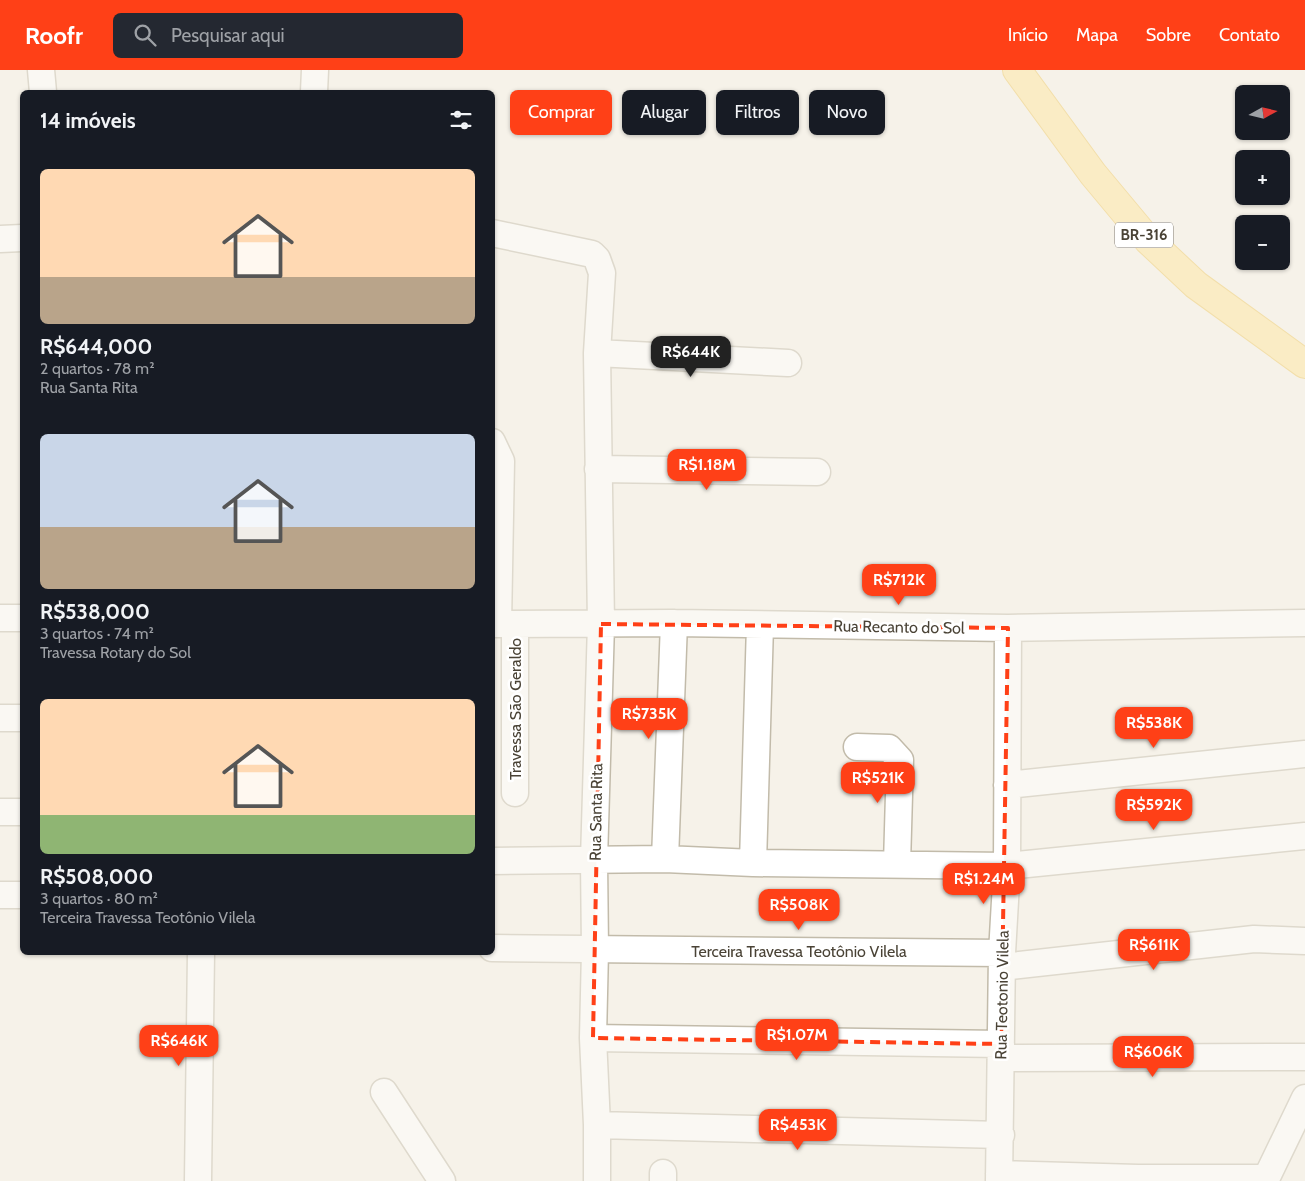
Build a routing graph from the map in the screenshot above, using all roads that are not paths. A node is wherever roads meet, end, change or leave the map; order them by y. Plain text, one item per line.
1 (41, 70) edge
2 (315, 70) edge
3 (1017, 70) edge
4 (43, 90) edge
5 (314, 90) edge
6 (495, 234) edge
7 (20, 238) edge
8 (0, 239) edge
9 (597, 353) junction
10 (788, 363) dead end
11 (1305, 364) edge
12 (495, 448) edge
13 (598, 469) junction
14 (817, 472) dead end
15 (0, 618) edge
16 (20, 618) edge
17 (1305, 623) edge
18 (502, 624) edge
19 (601, 624) junction
20 (674, 624) junction
21 (760, 625) junction
22 (1008, 628) junction
23 (0, 718) edge
24 (20, 718) edge
25 (857, 747) dead end
26 (1305, 754) edge
27 (1007, 785) junction
28 (515, 793) dead end
29 (0, 812) edge
30 (20, 812) edge
31 (1305, 836) edge
32 (665, 859) junction
33 (495, 860) edge
34 (594, 860) junction
35 (753, 863) junction
36 (897, 864) junction
37 (1007, 866) junction
38 (0, 895) edge
39 (20, 895) edge
40 (1305, 941) edge
41 (495, 948) edge
42 (595, 950) junction
43 (201, 955) edge
44 (1002, 960) junction
45 (593, 1038) junction
46 (1001, 1051) junction
47 (1305, 1057) edge
48 (384, 1092) dead end
49 (1305, 1098) edge
50 (597, 1125) junction
51 (1001, 1135) junction
52 (999, 1178) edge
53 (1266, 1180) edge
54 (198, 1181) edge
55 (442, 1181) edge
56 (597, 1181) edge

1 - 4 street
2 - 5 street
3 - 11 main road, BR-316
6 - 9 street, Rua Santa Rita
7 - 8 street
9 - 10 street
9 - 13 street, Rua Santa Rita
12 - 18 street, Travessa São Geraldo
13 - 14 street
13 - 19 street, Rua Santa Rita
15 - 16 street
17 - 22 street, Rua Recanto do Sol
18 - 19 street, Rua Recanto do Sol
18 - 28 street, Travessa São Geraldo
19 - 20 street, Rua Recanto do Sol
19 - 34 street, Rua Santa Rita
20 - 21 street, Rua Recanto do Sol
20 - 32 street
21 - 22 street, Rua Recanto do Sol
21 - 35 street
22 - 27 street, Rua Teotonio Vilela
23 - 24 street
25 - 36 street
26 - 27 street
27 - 37 street, Rua Teotonio Vilela
29 - 30 street
31 - 37 street
32 - 34 street
32 - 35 street
33 - 34 street
34 - 42 street, Rua Santa Rita
35 - 36 street
36 - 37 street
37 - 44 street, Rua Teotonio Vilela
38 - 39 street
40 - 44 street, Terceira Travessa Teotônio Vilela
41 - 42 street, Terceira Travessa Teotônio Vilela
42 - 44 street, Terceira Travessa Teotônio Vilela
42 - 45 street, Rua Santa Rita
43 - 54 street
44 - 46 street, Rua Teotonio Vilela
45 - 46 street
45 - 50 street, Rua Santa Rita
46 - 47 street
46 - 51 street, Rua Teotonio Vilela
48 - 55 street
49 - 53 street
50 - 51 street
50 - 56 street, Rua Santa Rita
51 - 52 street, Rua Teotonio Vilela
52 - 53 street

